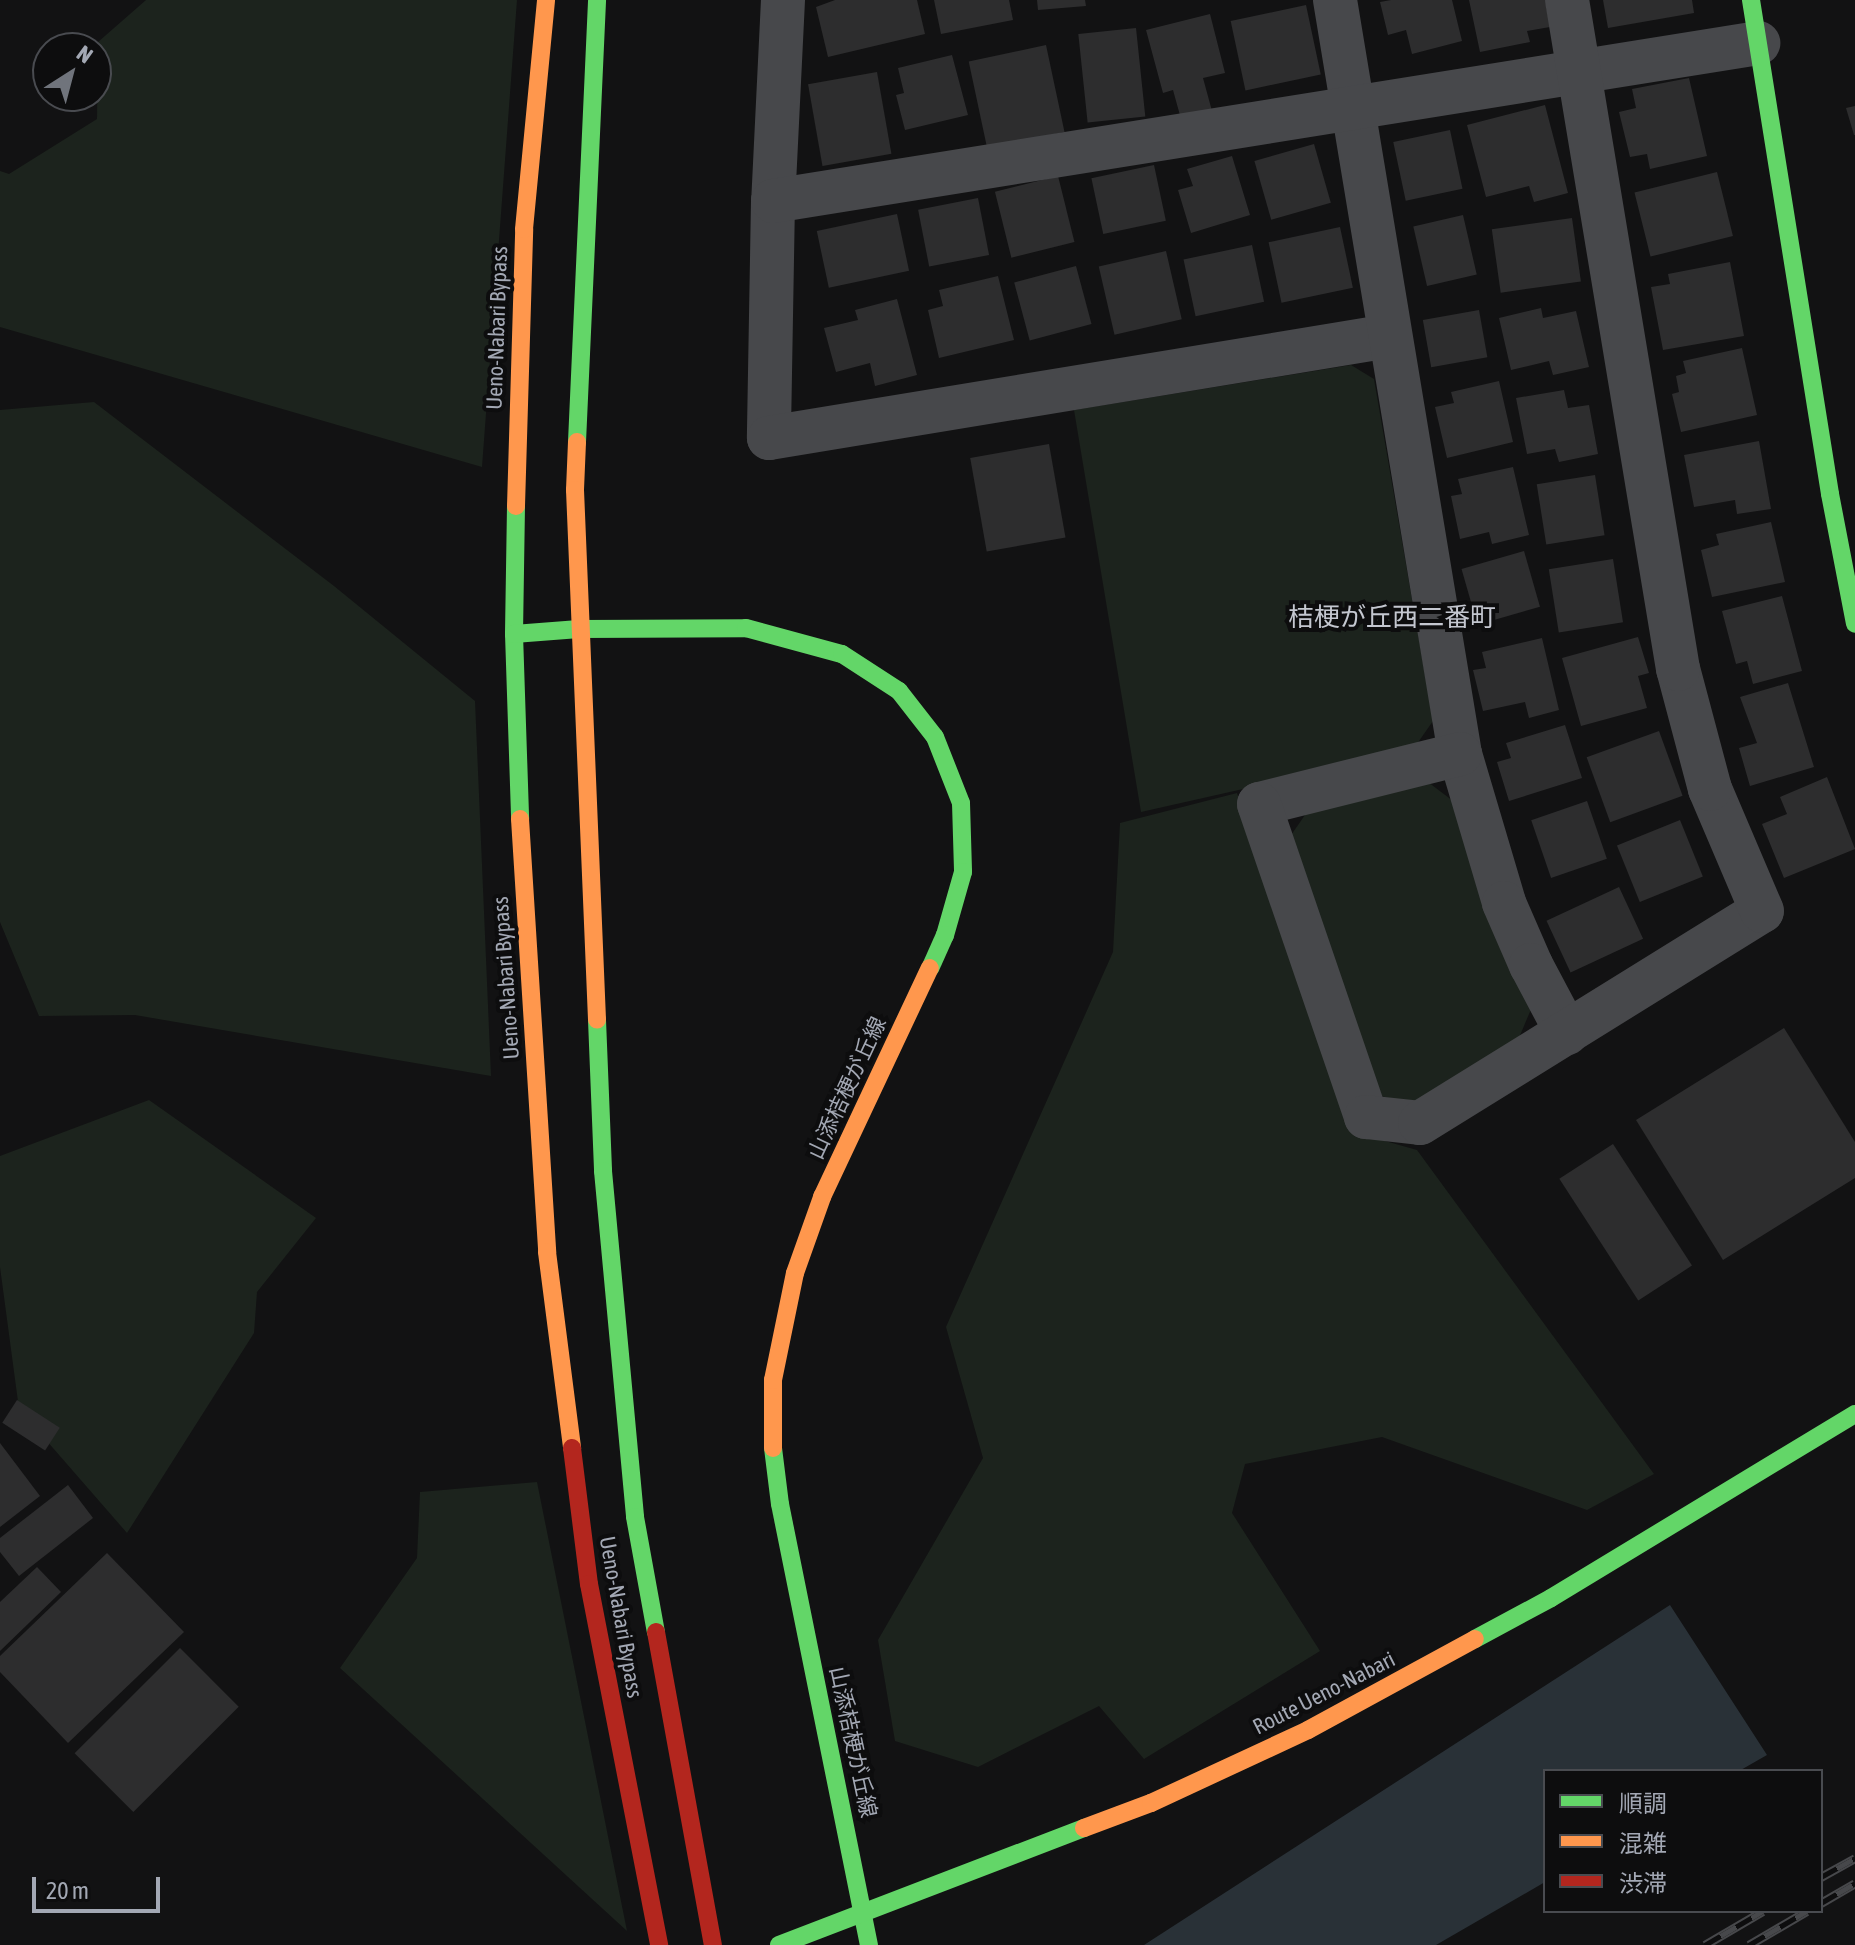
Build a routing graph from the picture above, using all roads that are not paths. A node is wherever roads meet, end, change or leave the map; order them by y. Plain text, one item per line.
1 (546, 0) edge
2 (597, 0) edge
3 (783, 0) edge
4 (1335, 0) edge
5 (1567, 0) edge
6 (1751, 0) edge
7 (1758, 43) junction
8 (1579, 72) junction
9 (1352, 107) junction
10 (773, 201) junction
11 (1389, 336) junction
12 (1855, 624) edge
13 (579, 629) junction
14 (514, 634) junction
15 (1460, 754) junction
16 (1567, 1033) junction
17 (1855, 1414) edge
18 (865, 1915) junction
19 (659, 1945) edge
20 (713, 1945) edge
21 (779, 1945) edge
22 (869, 1945) edge

1 - 14 main road, Ueno-Nabari Bypass
2 - 13 main road, Ueno-Nabari Bypass
3 - 10 street
4 - 9 street
5 - 8 street
6 - 7 main road
7 - 8 street
7 - 12 main road
8 - 9 street
8 - 16 street
9 - 10 street
9 - 11 street
10 - 11 street
11 - 15 street
13 - 14 main road, 山添桔梗が丘線
13 - 18 main road, 山添桔梗が丘線
13 - 20 main road, Ueno-Nabari Bypass
14 - 19 main road, Ueno-Nabari Bypass
15 - 16 street
15 - 16 street
17 - 18 main road, Route Ueno-Nabari
18 - 21 main road, Route Ueno-Nabari
18 - 22 main road, 山添桔梗が丘線

